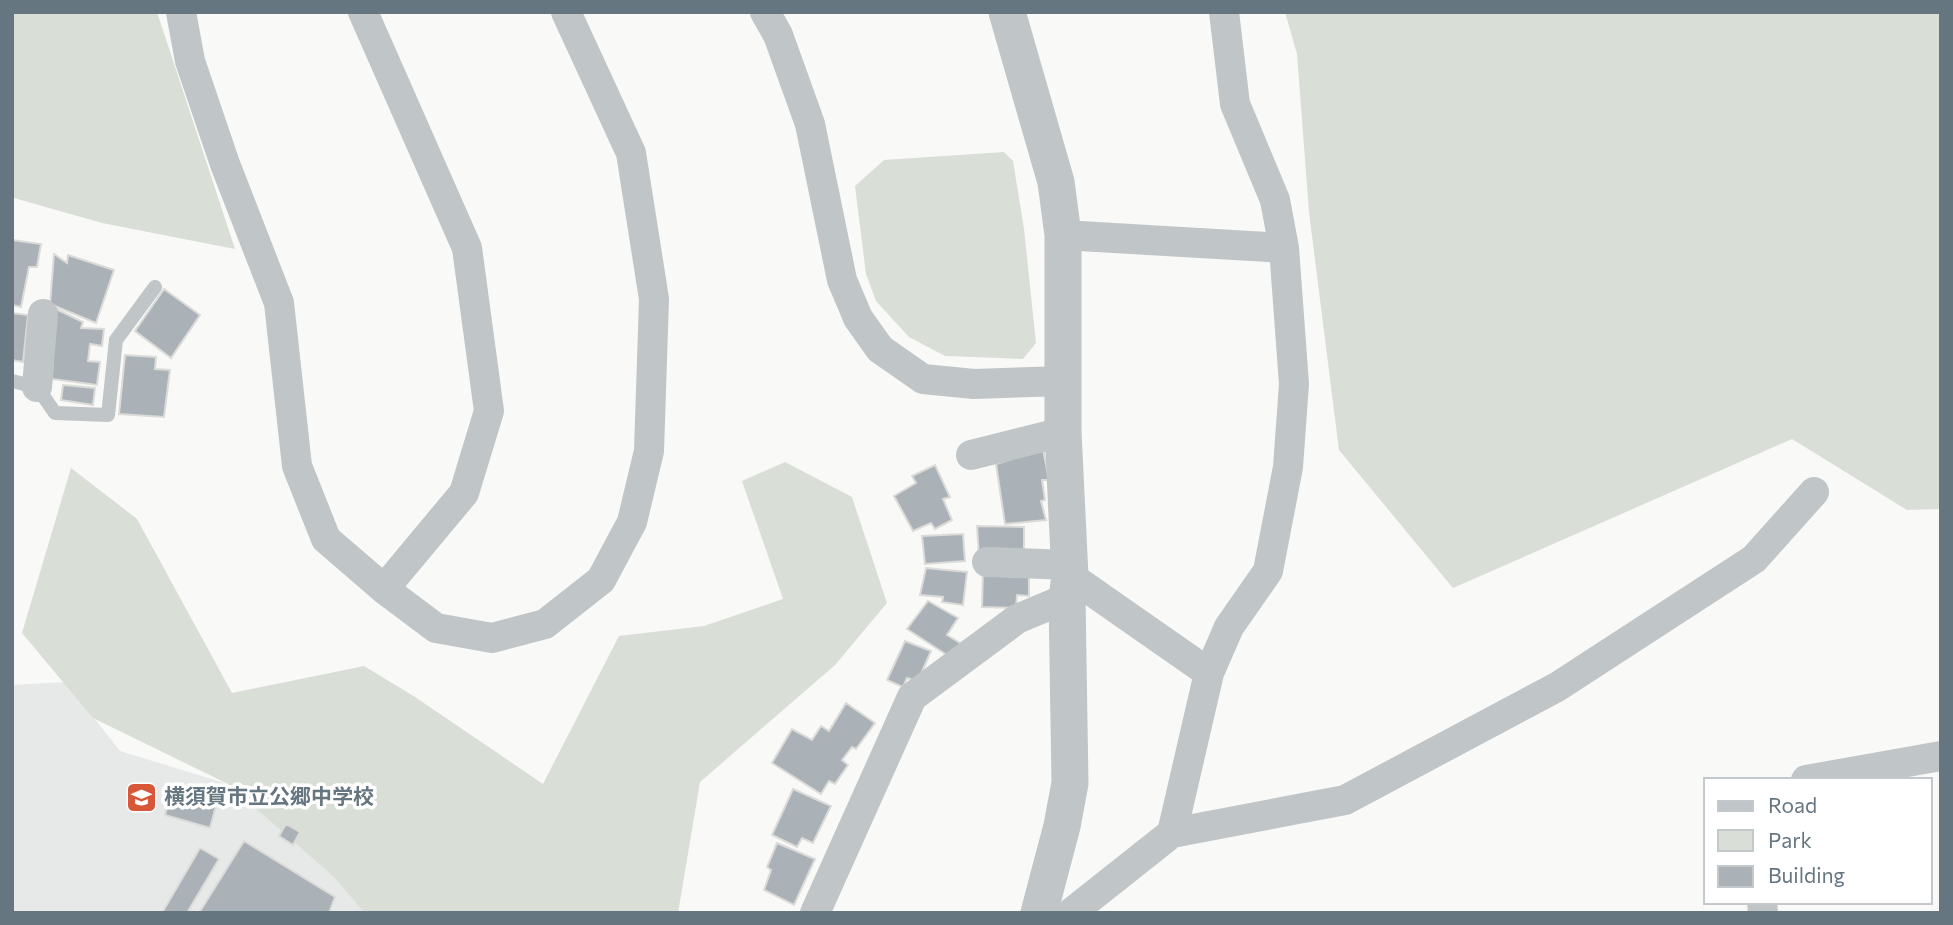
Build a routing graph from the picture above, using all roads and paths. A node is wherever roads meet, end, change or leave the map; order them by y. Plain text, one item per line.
1 (181, 12) edge
2 (363, 12) edge
3 (566, 12) edge
4 (765, 12) edge
5 (1007, 12) edge
6 (1224, 12) edge
7 (1063, 235) junction
8 (1284, 248) junction
9 (155, 287) dead end
10 (43, 314) dead end
11 (1063, 380) junction
12 (25, 384) edge
13 (1063, 432) junction
14 (971, 455) dead end
15 (1814, 492) dead end
16 (987, 562) dead end
17 (1069, 580) junction
18 (384, 589) junction
19 (1209, 673) junction
20 (1941, 756) edge
21 (1817, 778) edge
22 (1172, 833) junction
23 (816, 913) edge
24 (1039, 913) edge
25 (1071, 913) edge

1 - 18 street
2 - 18 street
3 - 18 street
4 - 11 street
5 - 7 street
6 - 8 street
7 - 8 street
7 - 11 street
8 - 19 street
9 - 12 lane
10 - 12 street
11 - 13 street
13 - 14 street
13 - 17 street
15 - 22 street
16 - 17 street
17 - 19 street
17 - 23 street
17 - 24 street
19 - 22 street
20 - 21 street
22 - 25 street

